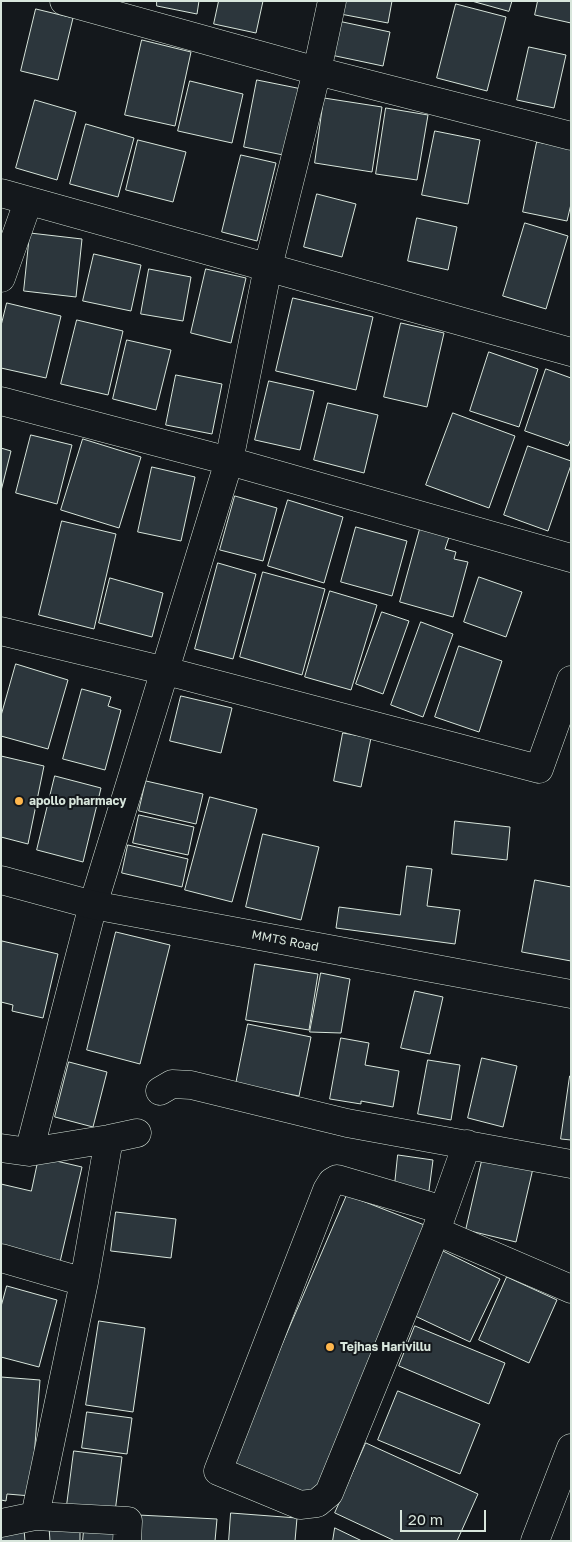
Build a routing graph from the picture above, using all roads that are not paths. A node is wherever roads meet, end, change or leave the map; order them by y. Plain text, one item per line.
1 (64, 1) edge
2 (332, 1) edge
3 (317, 71) junction
4 (571, 136) edge
5 (1, 193) edge
6 (28, 202) junction
7 (268, 267) junction
8 (1, 278) edge
9 (571, 352) edge
10 (1, 401) edge
11 (229, 461) junction
12 (571, 558) edge
13 (1, 631) edge
14 (166, 671) junction
15 (571, 680) edge
16 (1, 880) edge
17 (93, 905) junction
18 (571, 994) edge
19 (160, 1091) dead end
20 (137, 1133) dead end
21 (109, 1139) junction
22 (467, 1144) junction
23 (1, 1148) edge
24 (29, 1152) junction
25 (571, 1164) edge
26 (439, 1221) junction
27 (1, 1258) edge
28 (84, 1282) junction
29 (571, 1289) edge
30 (571, 1448) edge
31 (35, 1516) junction
32 (1, 1523) edge
33 (127, 1541) edge
34 (535, 1541) edge

1 - 3 street
2 - 3 street
3 - 4 street
3 - 7 street
5 - 6 street
6 - 7 street
6 - 8 street
7 - 9 street
7 - 11 street
10 - 11 street
11 - 12 street
11 - 14 street
13 - 14 street
14 - 15 street
14 - 17 street
16 - 17 street, MMTS Road
17 - 18 street, MMTS Road
17 - 24 street
19 - 22 street
20 - 21 street
21 - 24 street
21 - 28 street
22 - 25 street
22 - 26 street
23 - 24 street
26 - 26 street
26 - 29 street
27 - 28 street
28 - 31 street
30 - 34 street
31 - 32 street
31 - 33 street

